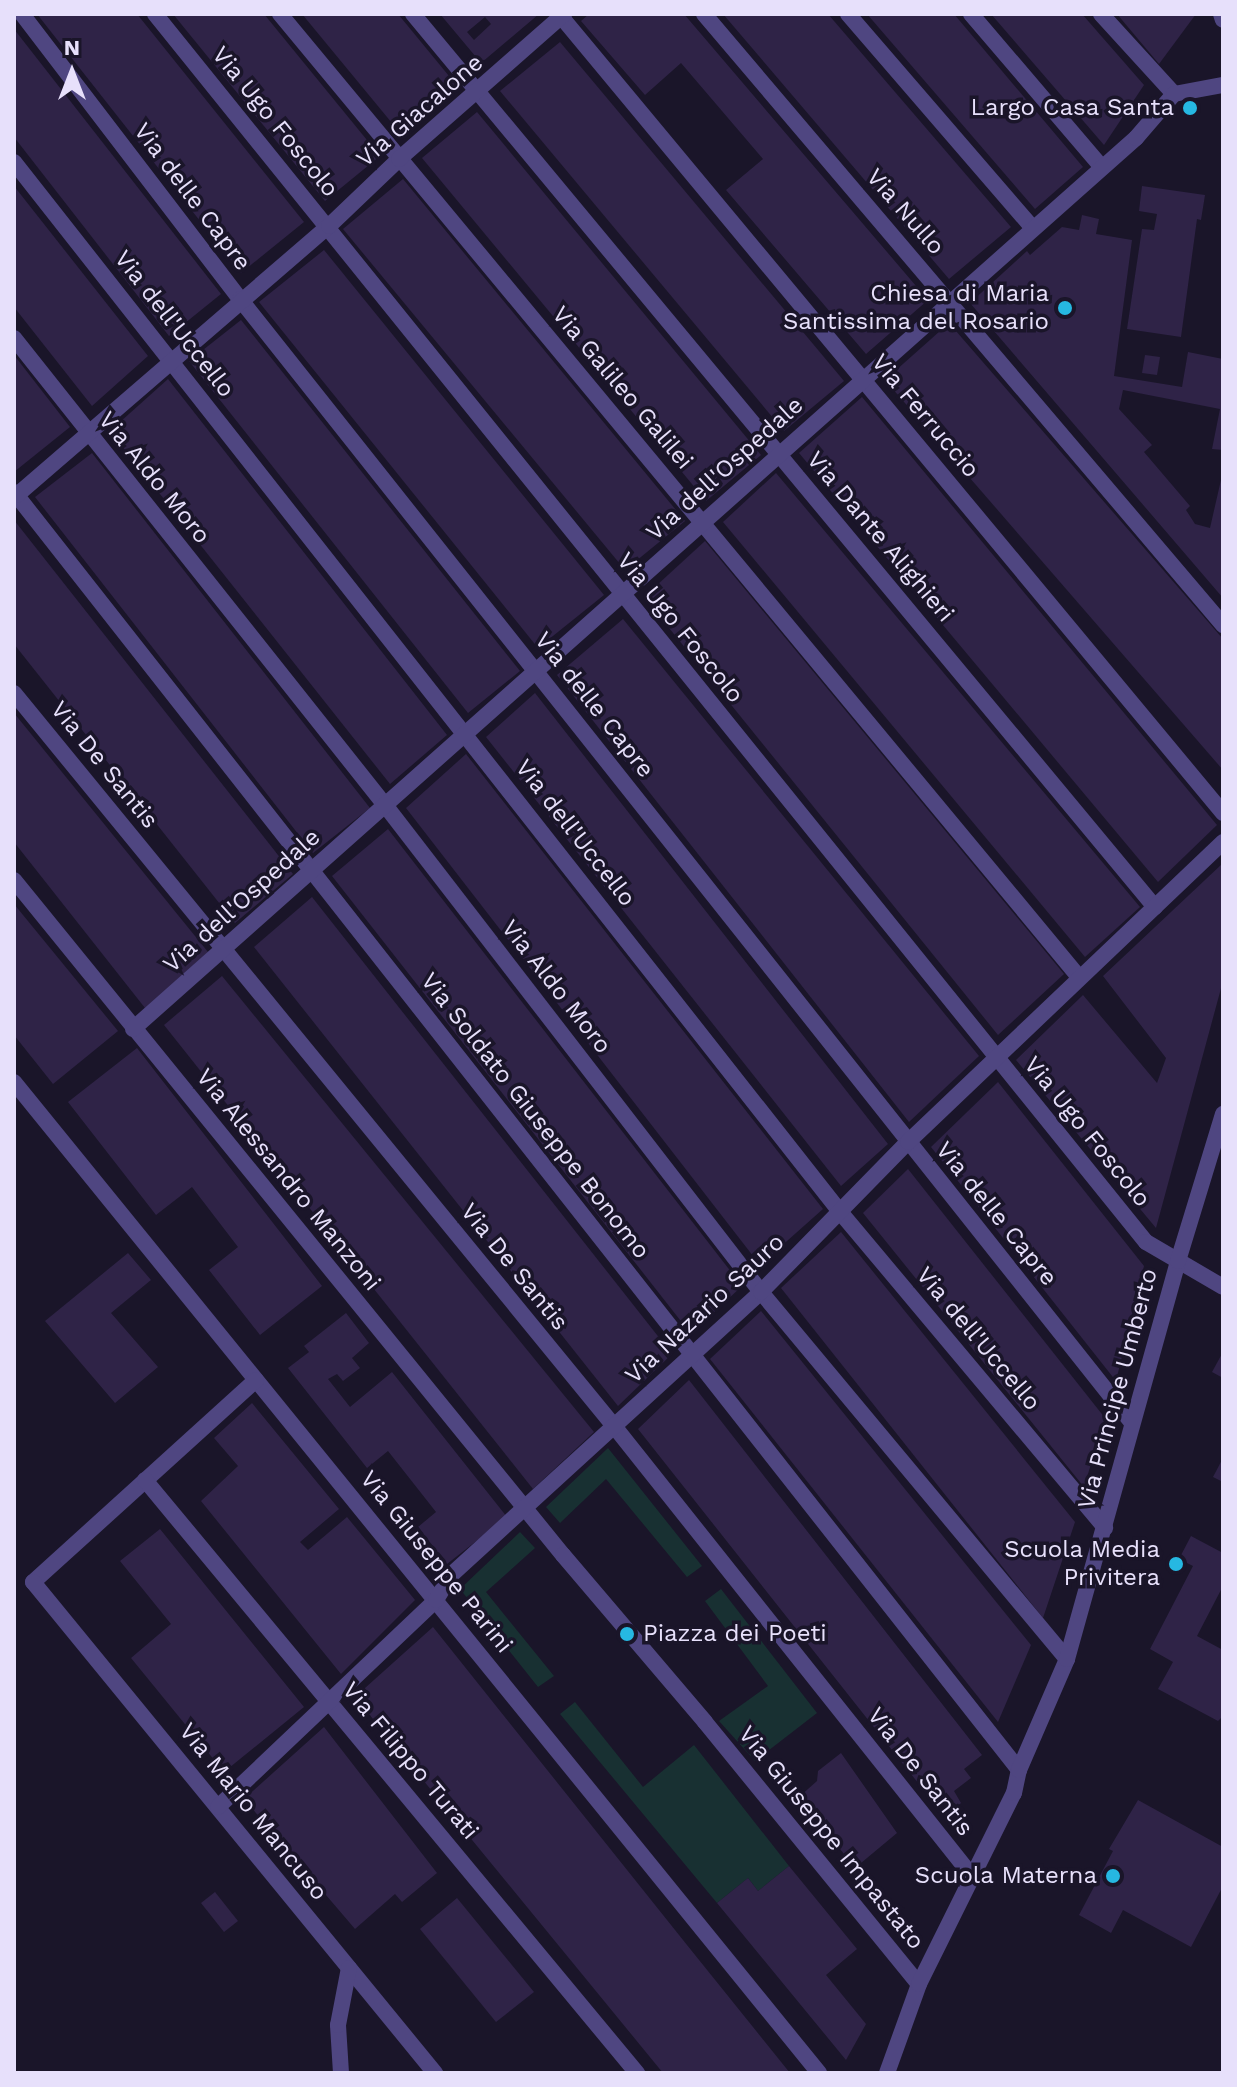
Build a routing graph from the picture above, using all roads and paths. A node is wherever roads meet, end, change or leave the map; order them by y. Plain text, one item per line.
1 (22, 14) edge
2 (155, 14) edge
3 (280, 14) edge
4 (413, 14) edge
5 (704, 14) edge
6 (848, 14) edge
7 (971, 14) edge
8 (1101, 14) edge
9 (561, 15) edge
10 (1223, 85) edge
11 (477, 93) junction
12 (1174, 94) junction
13 (399, 159) junction
14 (14, 162) edge
15 (1101, 166) junction
16 (329, 226) junction
17 (1032, 227) junction
18 (240, 299) junction
19 (950, 300) junction
20 (14, 338) edge
21 (171, 360) junction
22 (862, 377) junction
23 (89, 434) junction
24 (780, 453) junction
25 (15, 493) edge
26 (702, 522) junction
27 (623, 595) junction
28 (1223, 625) edge
29 (536, 670) junction
30 (14, 693) edge
31 (468, 735) junction
32 (385, 805) junction
33 (1223, 813) edge
34 (1223, 842) edge
35 (312, 871) junction
36 (14, 880) edge
37 (1155, 907) junction
38 (224, 950) junction
39 (1079, 977) junction
40 (133, 1029) junction
41 (996, 1057) junction
42 (14, 1082) edge
43 (1223, 1114) edge
44 (908, 1142) junction
45 (1219, 1152) edge
46 (841, 1213) junction
47 (1178, 1261) junction
48 (1223, 1287) edge
49 (761, 1292) junction
50 (692, 1357) junction
51 (256, 1380) junction
52 (1132, 1423) junction
53 (614, 1426) junction
54 (145, 1480) junction
55 (526, 1510) junction
56 (1105, 1528) junction
57 (436, 1600) junction
58 (1067, 1659) junction
59 (328, 1701) junction
60 (1019, 1770) junction
61 (218, 1807) junction
62 (972, 1876) junction
63 (349, 1968) junction
64 (919, 1984) junction
65 (341, 2073) edge
66 (435, 2073) edge
67 (637, 2073) edge
68 (819, 2073) edge
69 (887, 2073) edge

1 - 18 street, Via delle Capre
2 - 16 street, Via Ugo Foscolo
3 - 13 street, Via Galileo Galilei
4 - 11 street, Via Dante Alighieri
5 - 19 street, Via Nullo
6 - 17 street
7 - 15 street
8 - 12 street
9 - 11 street, Via Giacalone
9 - 22 street, Via Ferruccio
10 - 12 street
11 - 13 street, Via Giacalone
11 - 24 street, Via Dante Alighieri
12 - 15 street, Via dell'Ospedale
13 - 16 street, Via Giacalone
13 - 26 street, Via Galileo Galilei
14 - 21 street, Via dell'Uccello
15 - 17 street, Via dell'Ospedale
16 - 18 street, Via Giacalone
16 - 27 street, Via Ugo Foscolo
17 - 19 street, Via dell'Ospedale
18 - 21 street, Via Giacalone
18 - 29 street, Via delle Capre
19 - 22 street, Via dell'Ospedale
19 - 28 street, Via Nullo
20 - 23 street, Via Aldo Moro
21 - 23 street, Via Giacalone
21 - 31 street, Via dell'Uccello
22 - 24 street, Via dell'Ospedale
22 - 33 street, Via Ferruccio
23 - 25 street, Via Giacalone
23 - 32 street, Via Aldo Moro
24 - 26 street, Via dell'Ospedale
24 - 37 street, Via Dante Alighieri
25 - 35 street, Via Soldato Giuseppe Bonomo
26 - 27 street, Via dell'Ospedale
26 - 39 street, Via Galileo Galilei
27 - 29 street, Via dell'Ospedale
27 - 41 street, Via Ugo Foscolo
29 - 31 street, Via dell'Ospedale
29 - 44 street, Via delle Capre
30 - 38 street, Via De Santis
31 - 32 street, Via dell'Ospedale
31 - 46 street, Via dell'Uccello
32 - 35 street, Via dell'Ospedale
32 - 49 street, Via Aldo Moro
34 - 37 street, Via Nazario Sauro
35 - 38 street, Via dell'Ospedale
35 - 50 street, Via Soldato Giuseppe Bonomo
36 - 40 street, Via Alessandro Manzoni
37 - 39 street, Via Nazario Sauro
38 - 40 street, Via dell'Ospedale
38 - 53 street, Via De Santis
39 - 41 street, Via Nazario Sauro
40 - 55 street, Via Alessandro Manzoni
41 - 44 street, Via Nazario Sauro
41 - 47 street, Via Ugo Foscolo
42 - 51 street, Via Giuseppe Parini
43 - 45 street, Via Principe Umberto
44 - 46 street, Via Nazario Sauro
44 - 52 street, Via delle Capre
45 - 47 street, Via Principe Umberto
46 - 49 street, Via Nazario Sauro
46 - 56 street, Via dell'Uccello
47 - 48 street, Via Ugo Foscolo
47 - 52 street, Via Principe Umberto
49 - 50 street, Via Nazario Sauro
49 - 58 street, Via Aldo Moro
50 - 53 street, Via Nazario Sauro
50 - 60 street, Via Soldato Giuseppe Bonomo
51 - 54 street
51 - 57 street, Via Giuseppe Parini
52 - 56 street, Via Principe Umberto
53 - 55 street, Via Nazario Sauro
53 - 62 street, Via De Santis
54 - 59 street, Via Filippo Turati
54 - 61 street, Via Mario Mancuso
55 - 57 street, Via Nazario Sauro
55 - 64 street, Via Giuseppe Impastato
56 - 58 street, Via Principe Umberto
57 - 59 street, Via Nazario Sauro
57 - 68 street, Via Giuseppe Parini
58 - 60 street, Via Principe Umberto
59 - 61 street, Via Nazario Sauro
59 - 67 street, Via Filippo Turati
60 - 62 street, Via Principe Umberto
61 - 63 street, Via Mario Mancuso
62 - 64 street, Via Principe Umberto
63 - 65 street
63 - 66 street, Via Mario Mancuso
64 - 69 street, Via Principe Umberto

